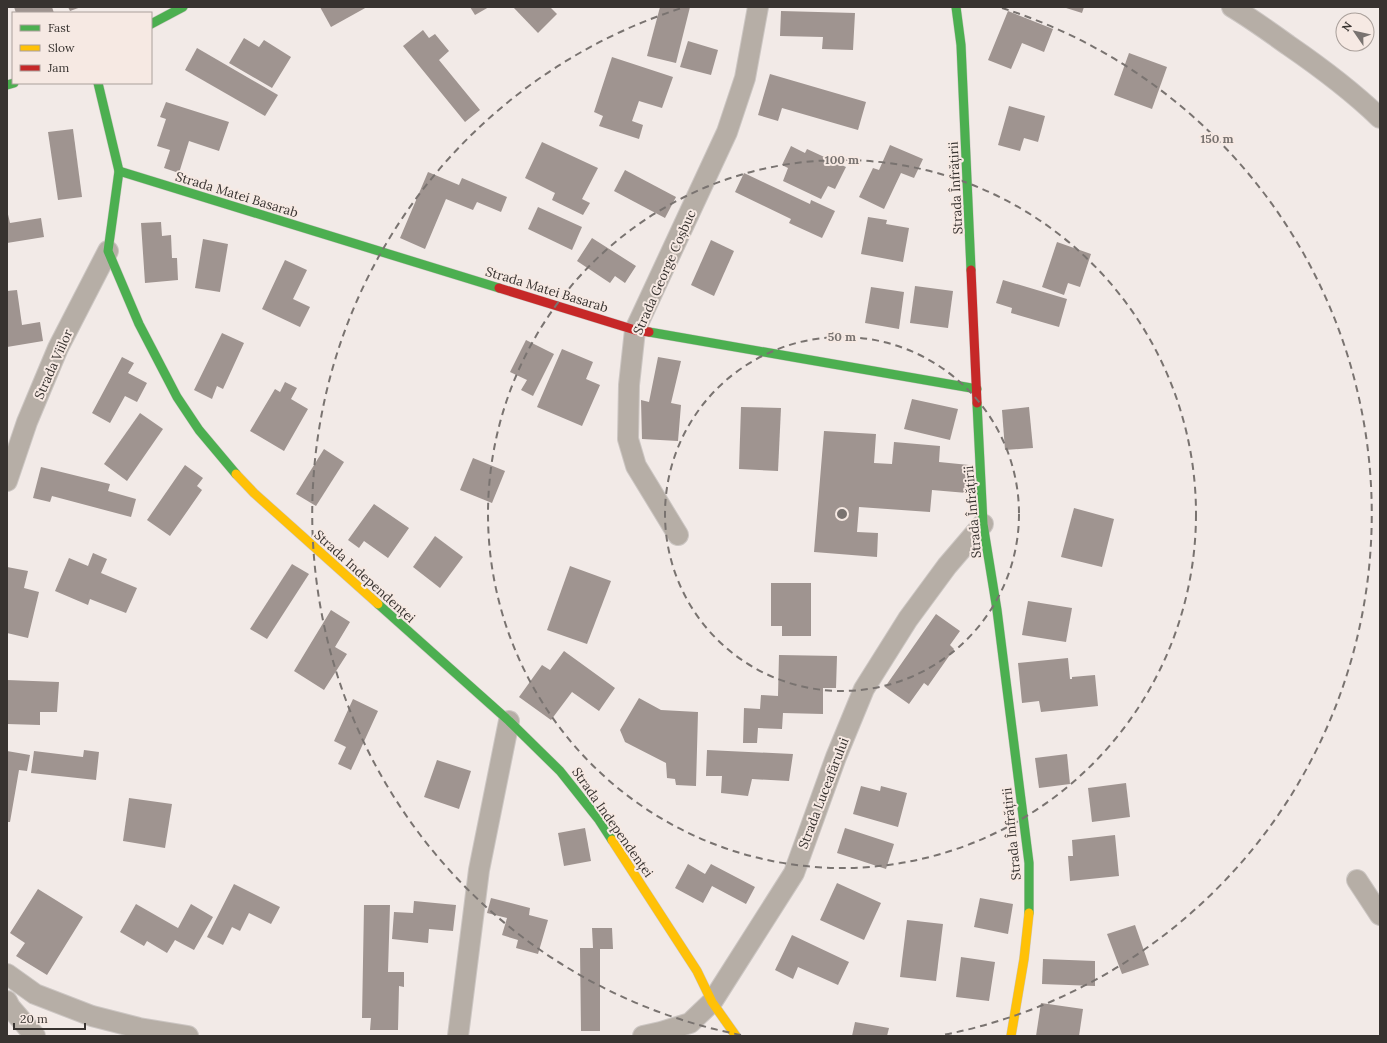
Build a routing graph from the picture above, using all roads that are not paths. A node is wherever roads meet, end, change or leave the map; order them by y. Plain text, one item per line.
1 (183, 7) edge
2 (758, 7) edge
3 (956, 7) edge
4 (1232, 7) edge
5 (152, 23) edge
6 (98, 84) edge
7 (1380, 118) edge
8 (120, 171) junction
9 (108, 251) junction
10 (635, 330) junction
11 (977, 389) junction
12 (7, 480) edge
13 (983, 524) junction
14 (678, 535) dead end
15 (509, 721) junction
16 (1357, 880) dead end
17 (1380, 915) edge
18 (7, 974) edge
19 (7, 1001) edge
20 (712, 1002) junction
21 (35, 1036) edge
22 (188, 1036) edge
23 (458, 1036) edge
24 (643, 1036) edge
25 (736, 1036) edge
26 (1012, 1036) edge

1 - 5 street
2 - 10 street, Strada George Coșbuc
3 - 11 street, Strada Înfrățirii
4 - 7 street
6 - 8 street
8 - 9 street
8 - 10 street, Strada Matei Basarab
9 - 12 street, Strada Viilor
9 - 15 street, Strada Independenței
10 - 11 street, Strada Matei Basarab
10 - 14 street, Strada George Coșbuc
11 - 13 street, Strada Înfrățirii
13 - 20 street, Strada Luceafărului
13 - 26 street, Strada Înfrățirii
15 - 20 street, Strada Independenței
15 - 23 street
16 - 17 street
18 - 22 street
19 - 21 street
20 - 24 street, Strada Luceafărului
20 - 25 street, Strada Independenței

